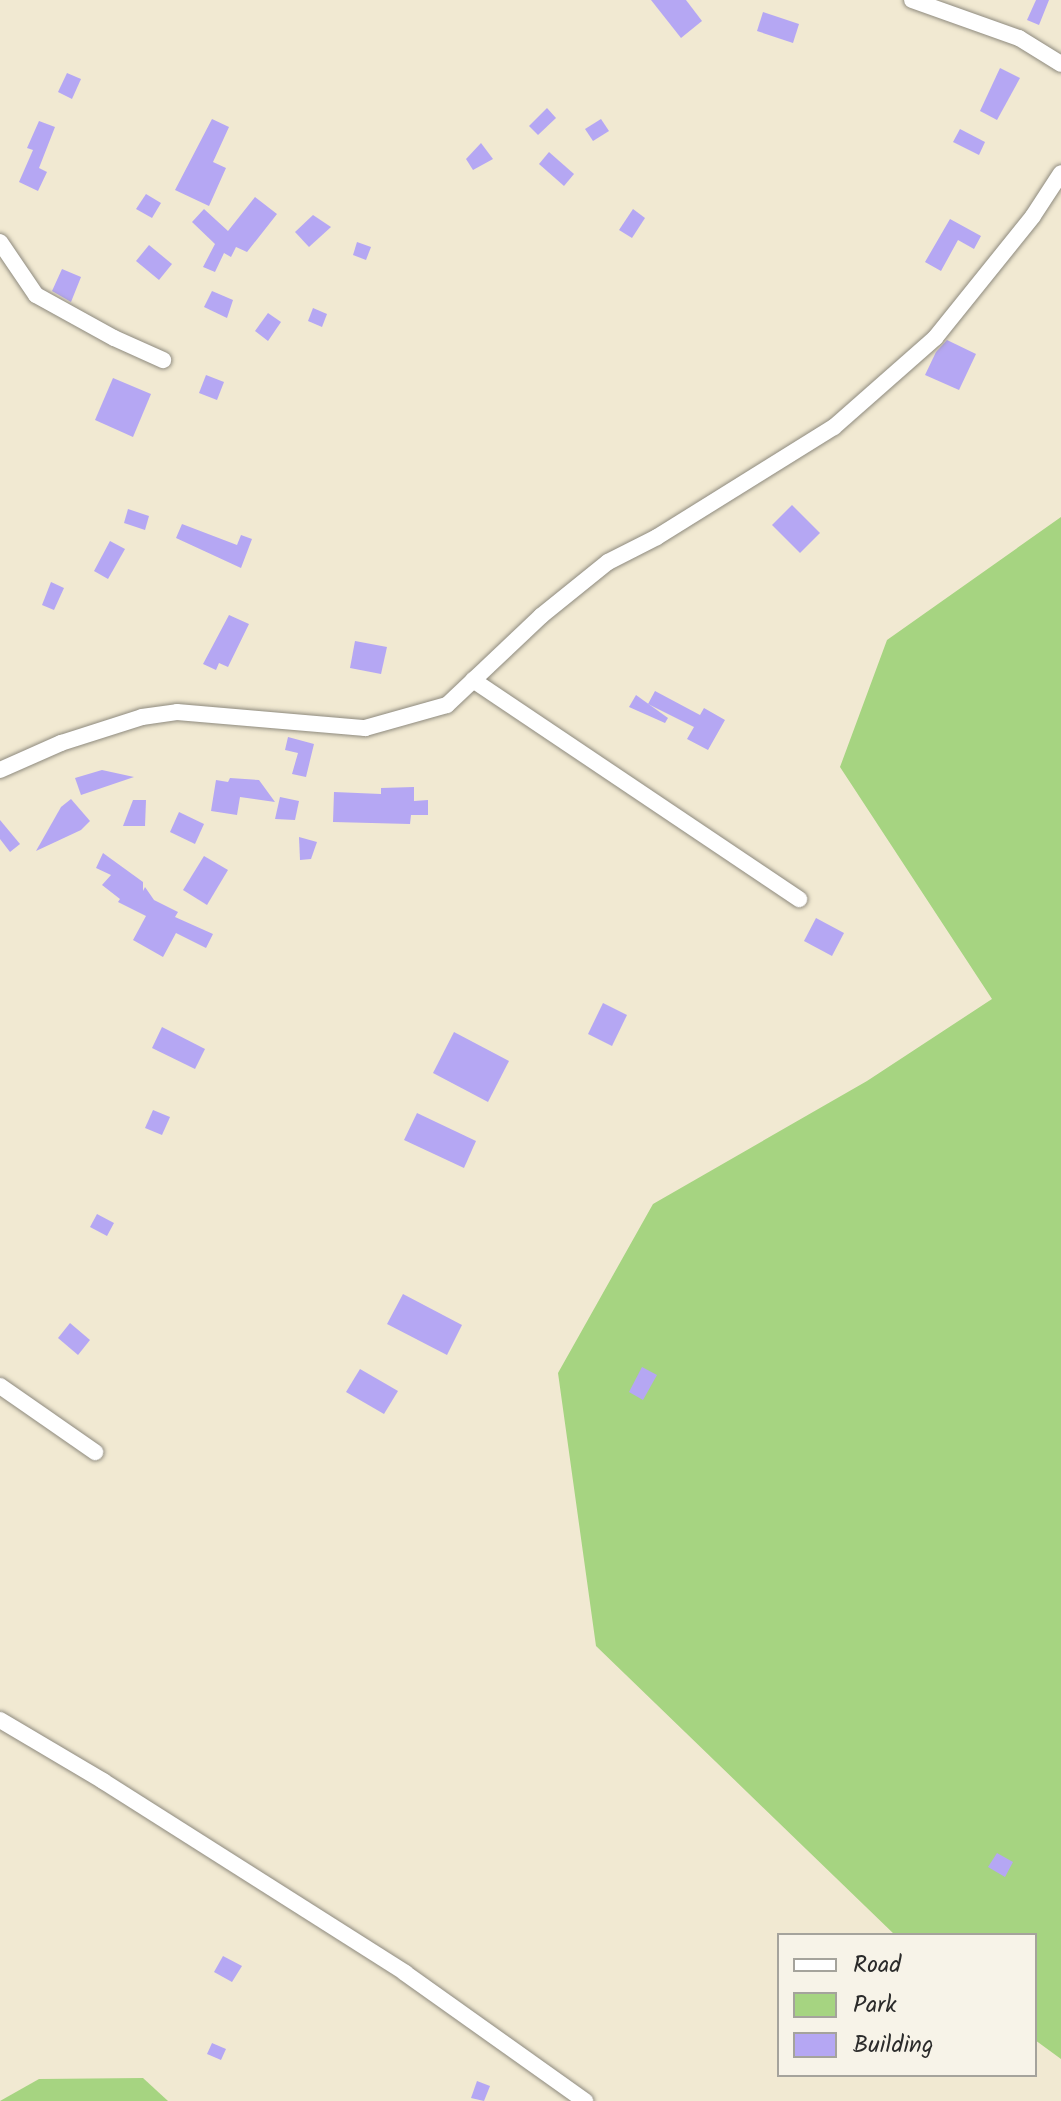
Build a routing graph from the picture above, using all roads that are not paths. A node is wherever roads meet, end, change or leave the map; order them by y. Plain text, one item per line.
1 (912, 0) edge
2 (1061, 64) edge
3 (1061, 173) edge
4 (0, 242) edge
5 (163, 360) dead end
6 (473, 680) junction
7 (0, 770) edge
8 (799, 899) dead end
9 (0, 1386) edge
10 (95, 1452) dead end
11 (0, 1720) edge
12 (585, 2101) edge

1 - 2 street
3 - 6 street
4 - 5 street
6 - 7 street
6 - 8 street
9 - 10 street
11 - 12 street

